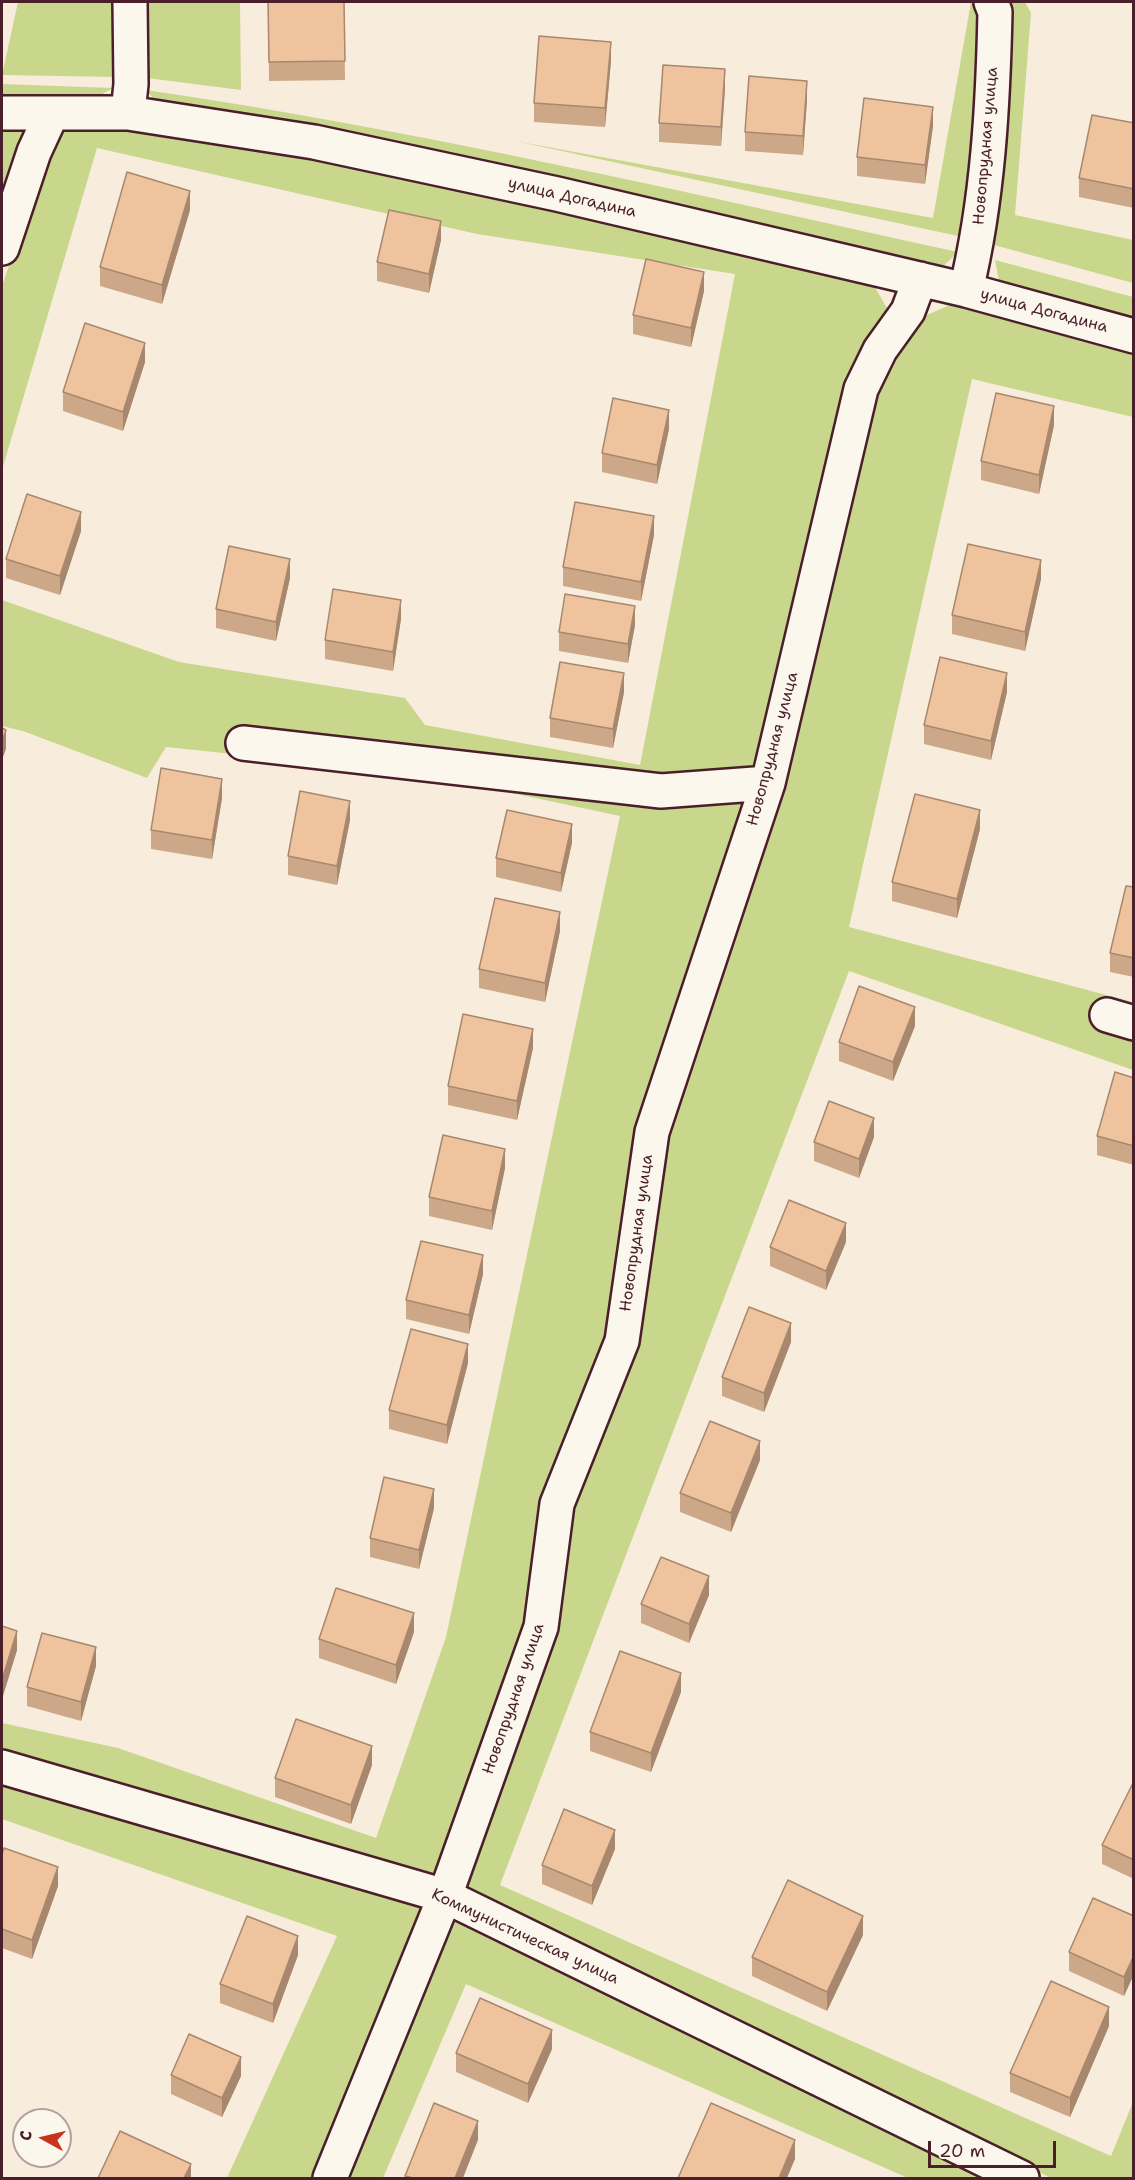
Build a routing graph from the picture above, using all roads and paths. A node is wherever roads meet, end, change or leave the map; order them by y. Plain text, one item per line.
1 (130, 2) edge
2 (991, 2) edge
3 (2, 113) edge
4 (52, 113) junction
5 (128, 113) junction
6 (2, 248) edge
7 (920, 279) junction
8 (966, 290) junction
9 (1134, 336) edge
10 (243, 743) dead end
11 (768, 783) junction
12 (2, 1767) edge
13 (445, 1896) junction
14 (330, 2178) edge
15 (1022, 2178) edge

1 - 5 street
2 - 8 street, Новопрудная улица
3 - 4 street, улица Догадина
4 - 5 street, улица Догадина
4 - 6 street
5 - 7 street, улица Догадина
7 - 8 street, улица Догадина
7 - 11 street, Новопрудная улица
8 - 9 street, улица Догадина
10 - 11 street
11 - 13 street, Новопрудная улица
12 - 13 street, Коммунистическая улица
13 - 14 street, Новопрудная улица
13 - 15 street, Коммунистическая улица

